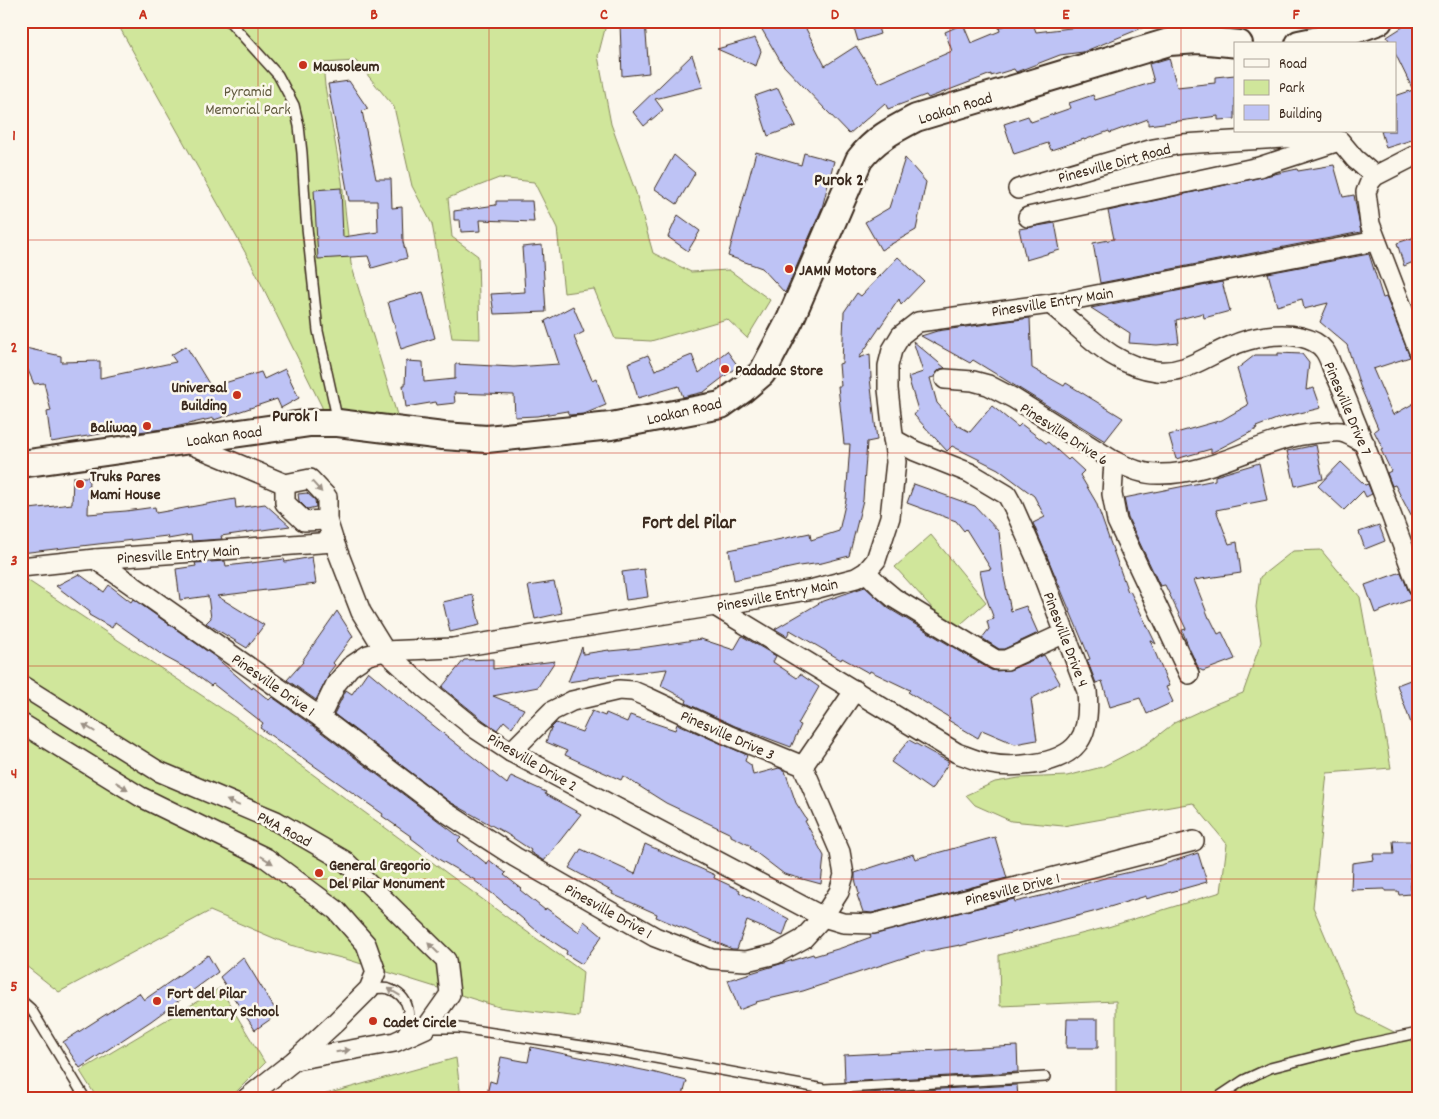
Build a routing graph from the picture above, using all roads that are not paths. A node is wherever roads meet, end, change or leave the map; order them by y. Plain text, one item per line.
1 (229, 21) edge
2 (1379, 21) edge
3 (1309, 42) edge
4 (1234, 44) edge
5 (1340, 141) junction
6 (1413, 161) edge
7 (1375, 176) junction
8 (1018, 189) dead end
9 (1028, 217) dead end
10 (1376, 242) junction
11 (1050, 304) junction
12 (1418, 349) edge
13 (946, 378) dead end
14 (338, 423) junction
15 (182, 440) junction
16 (893, 440) junction
17 (1365, 444) junction
18 (1114, 461) junction
19 (21, 464) edge
20 (285, 484) junction
21 (328, 520) junction
22 (334, 542) junction
23 (95, 559) junction
24 (21, 567) edge
25 (866, 572) junction
26 (1418, 586) edge
27 (715, 606) junction
28 (1065, 633) junction
29 (385, 651) junction
30 (1189, 674) dead end
31 (21, 685) edge
32 (855, 690) junction
33 (320, 717) junction
34 (21, 723) edge
35 (511, 752) junction
36 (803, 766) junction
37 (1194, 841) dead end
38 (823, 917) junction
39 (369, 989) junction
40 (21, 1000) edge
41 (426, 1028) junction
42 (1418, 1033) edge
43 (395, 1042) junction
44 (295, 1060) junction
45 (1045, 1077) dead end
46 (85, 1098) edge
47 (247, 1098) edge
48 (1217, 1098) edge

1 - 14 lane
2 - 3 main road
4 - 14 main road, Loakan Road
5 - 7 street
5 - 8 street, Pinesville Dirt Road
5 - 9 street
6 - 7 street
7 - 10 street
10 - 11 street, Pinesville Entry Main
10 - 12 street
11 - 16 street, Pinesville Entry Main
11 - 17 street, Pinesville Drive 7
13 - 18 street, Pinesville Drive 6
14 - 15 main road, Loakan Road
15 - 19 main road, Loakan Road
15 - 20 street
16 - 25 street, Pinesville Entry Main
16 - 28 street, Pinesville Drive 4
17 - 18 street
17 - 26 street, Pinesville Drive 7
18 - 30 street, Pinesville Drive 6
20 - 21 street
20 -> 21 street
21 - 22 street, Pinesville Drive 2
22 - 23 street, Pinesville Entry Main
22 - 29 street, Pinesville Drive 2
23 - 24 street, Pinesville Entry Main
23 - 33 street, Pinesville Drive 1
25 - 27 street, Pinesville Entry Main
25 - 28 street
27 - 29 street, Pinesville Entry Main
27 - 32 street, Pinesville Drive 4
28 - 32 street, Pinesville Drive 4
29 - 33 street, Pinesville Entry Main
29 - 35 street, Pinesville Drive 2
41 -> 31 street, PMA Road
32 - 36 street
33 - 38 street, Pinesville Drive 1
34 -> 39 street
35 - 36 street, Pinesville Drive 3
35 - 38 street, Pinesville Drive 2
36 - 38 street
37 - 38 street, Pinesville Drive 1
43 -> 39 lane
39 - 44 street
40 - 46 lane
41 - 43 street
41 - 45 lane
42 - 48 lane
44 -> 43 street
44 - 47 street

